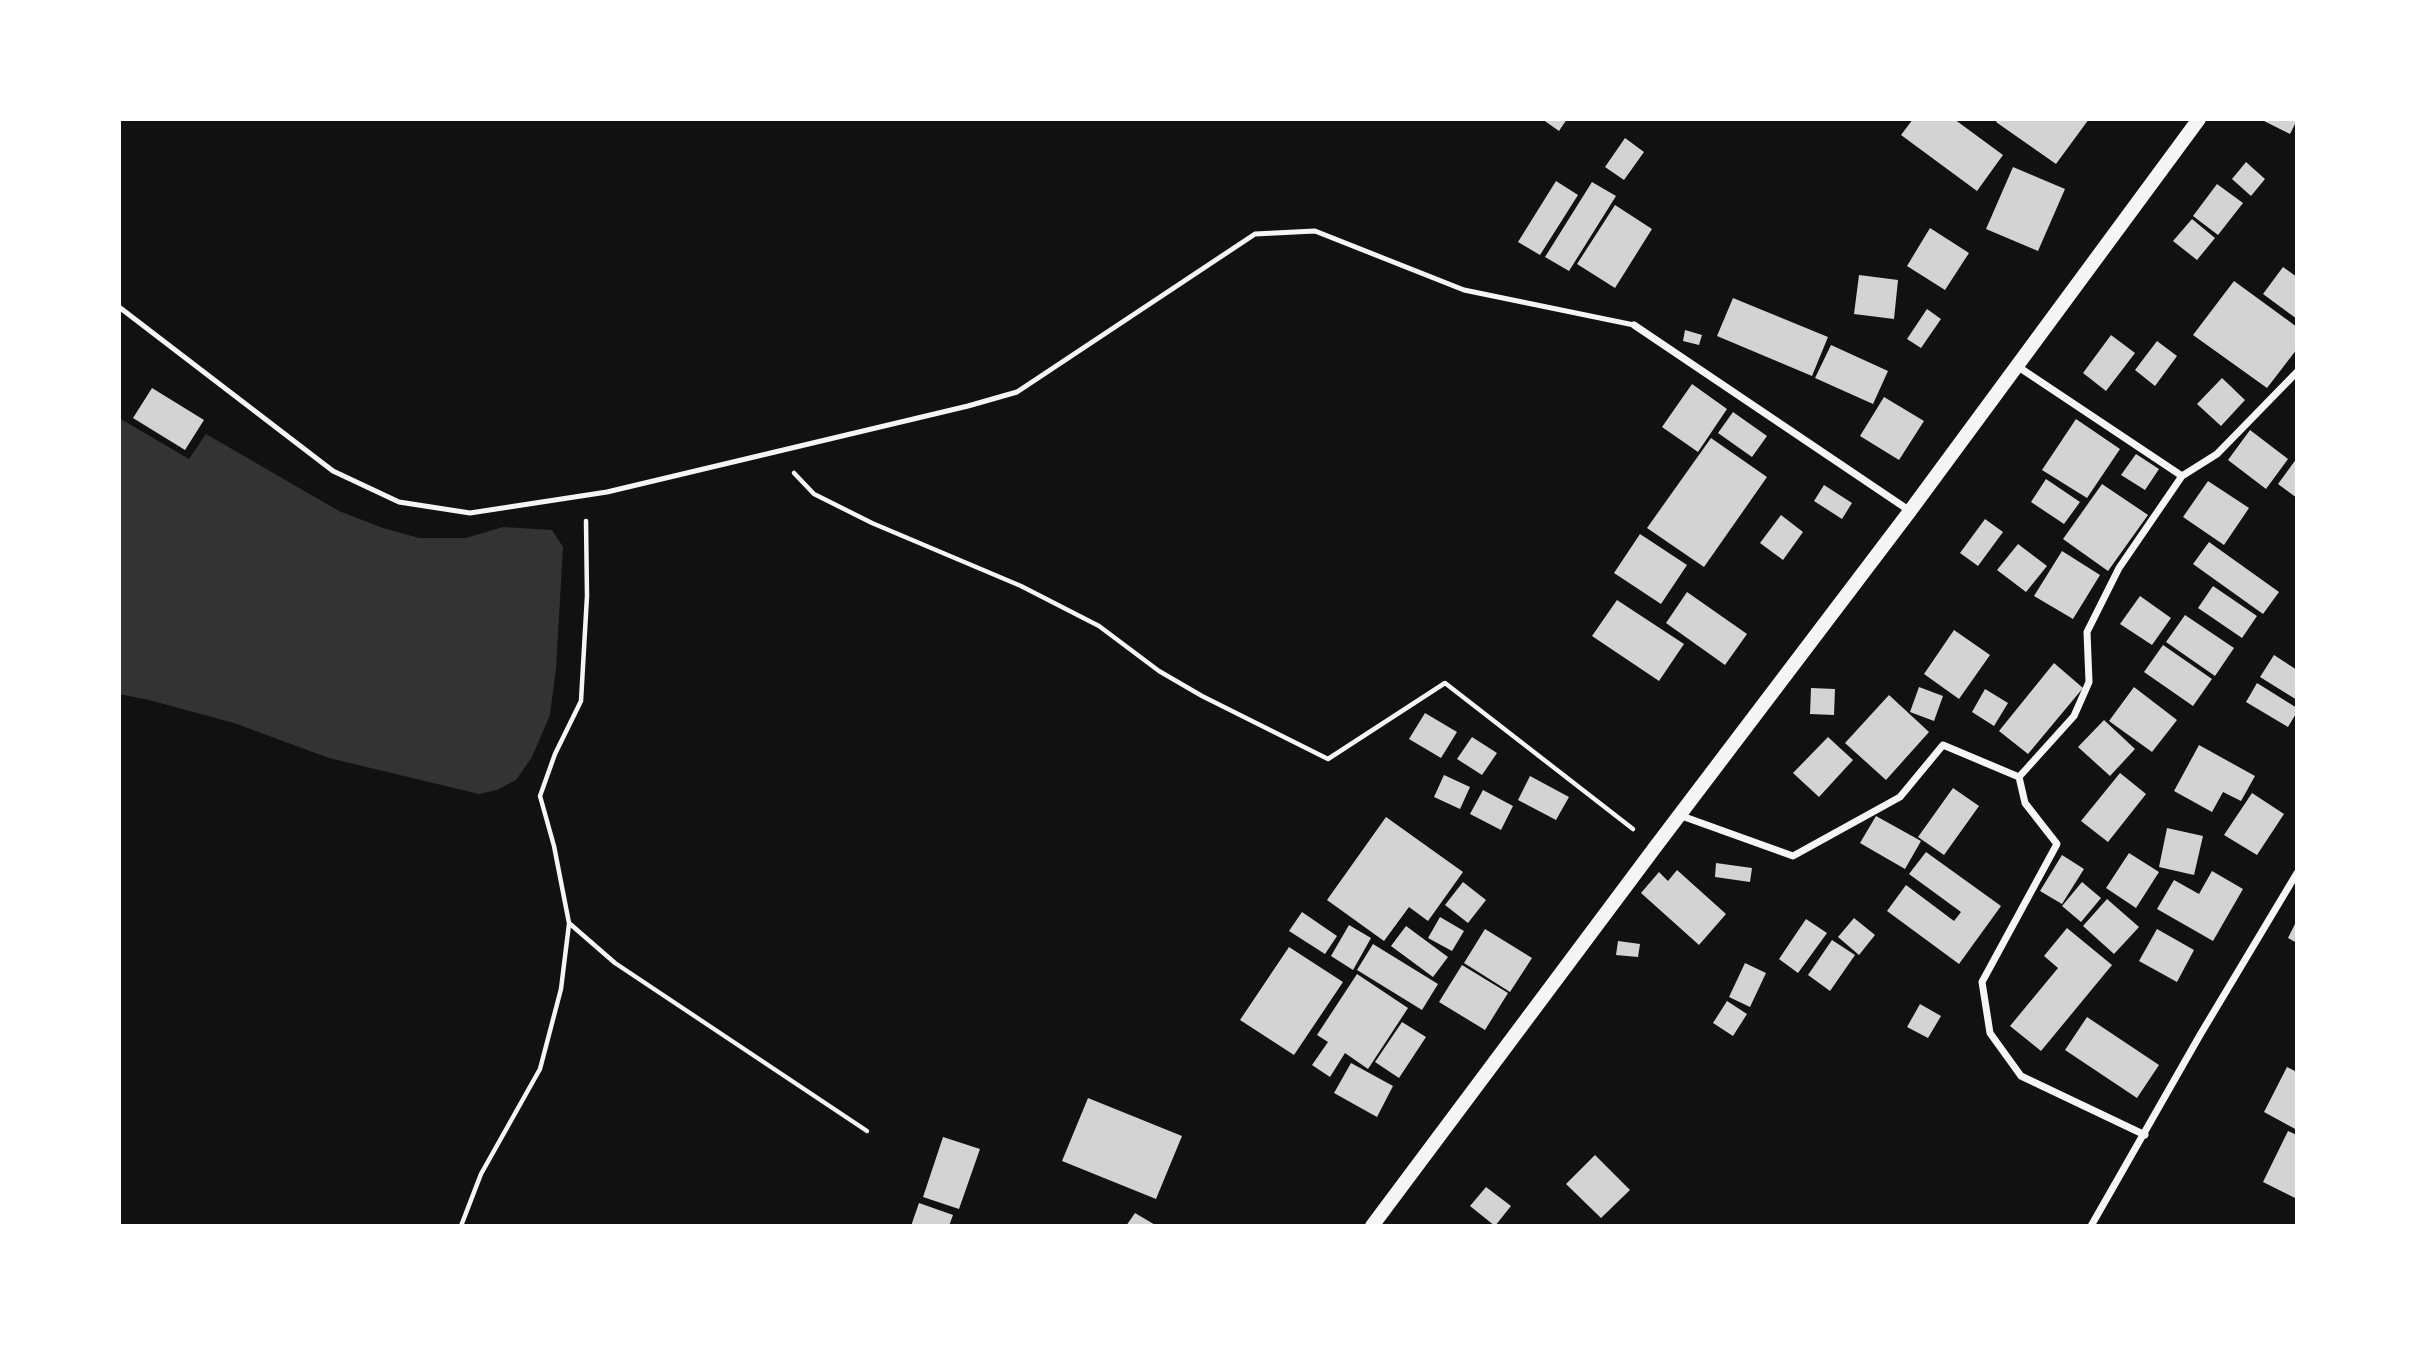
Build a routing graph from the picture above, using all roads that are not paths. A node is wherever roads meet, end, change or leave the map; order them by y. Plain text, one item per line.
1 (2199, 119) edge
2 (119, 307) edge
3 (1634, 325) joint
4 (2017, 366) junction
5 (2297, 372) edge
6 (2182, 476) junction
7 (1910, 511) junction
8 (2019, 776) junction
9 (1679, 815) junction
10 (2297, 873) edge
11 (2145, 1135) junction
12 (1372, 1226) edge
13 (2091, 1226) edge

1 - 4 main road
2 - 3 lane
3 - 7 street
4 - 6 street
4 - 7 main road
5 - 6 street
6 - 8 street
7 - 9 main road
8 - 9 street
8 - 11 street
9 - 12 main road
10 - 11 street
11 - 13 street

